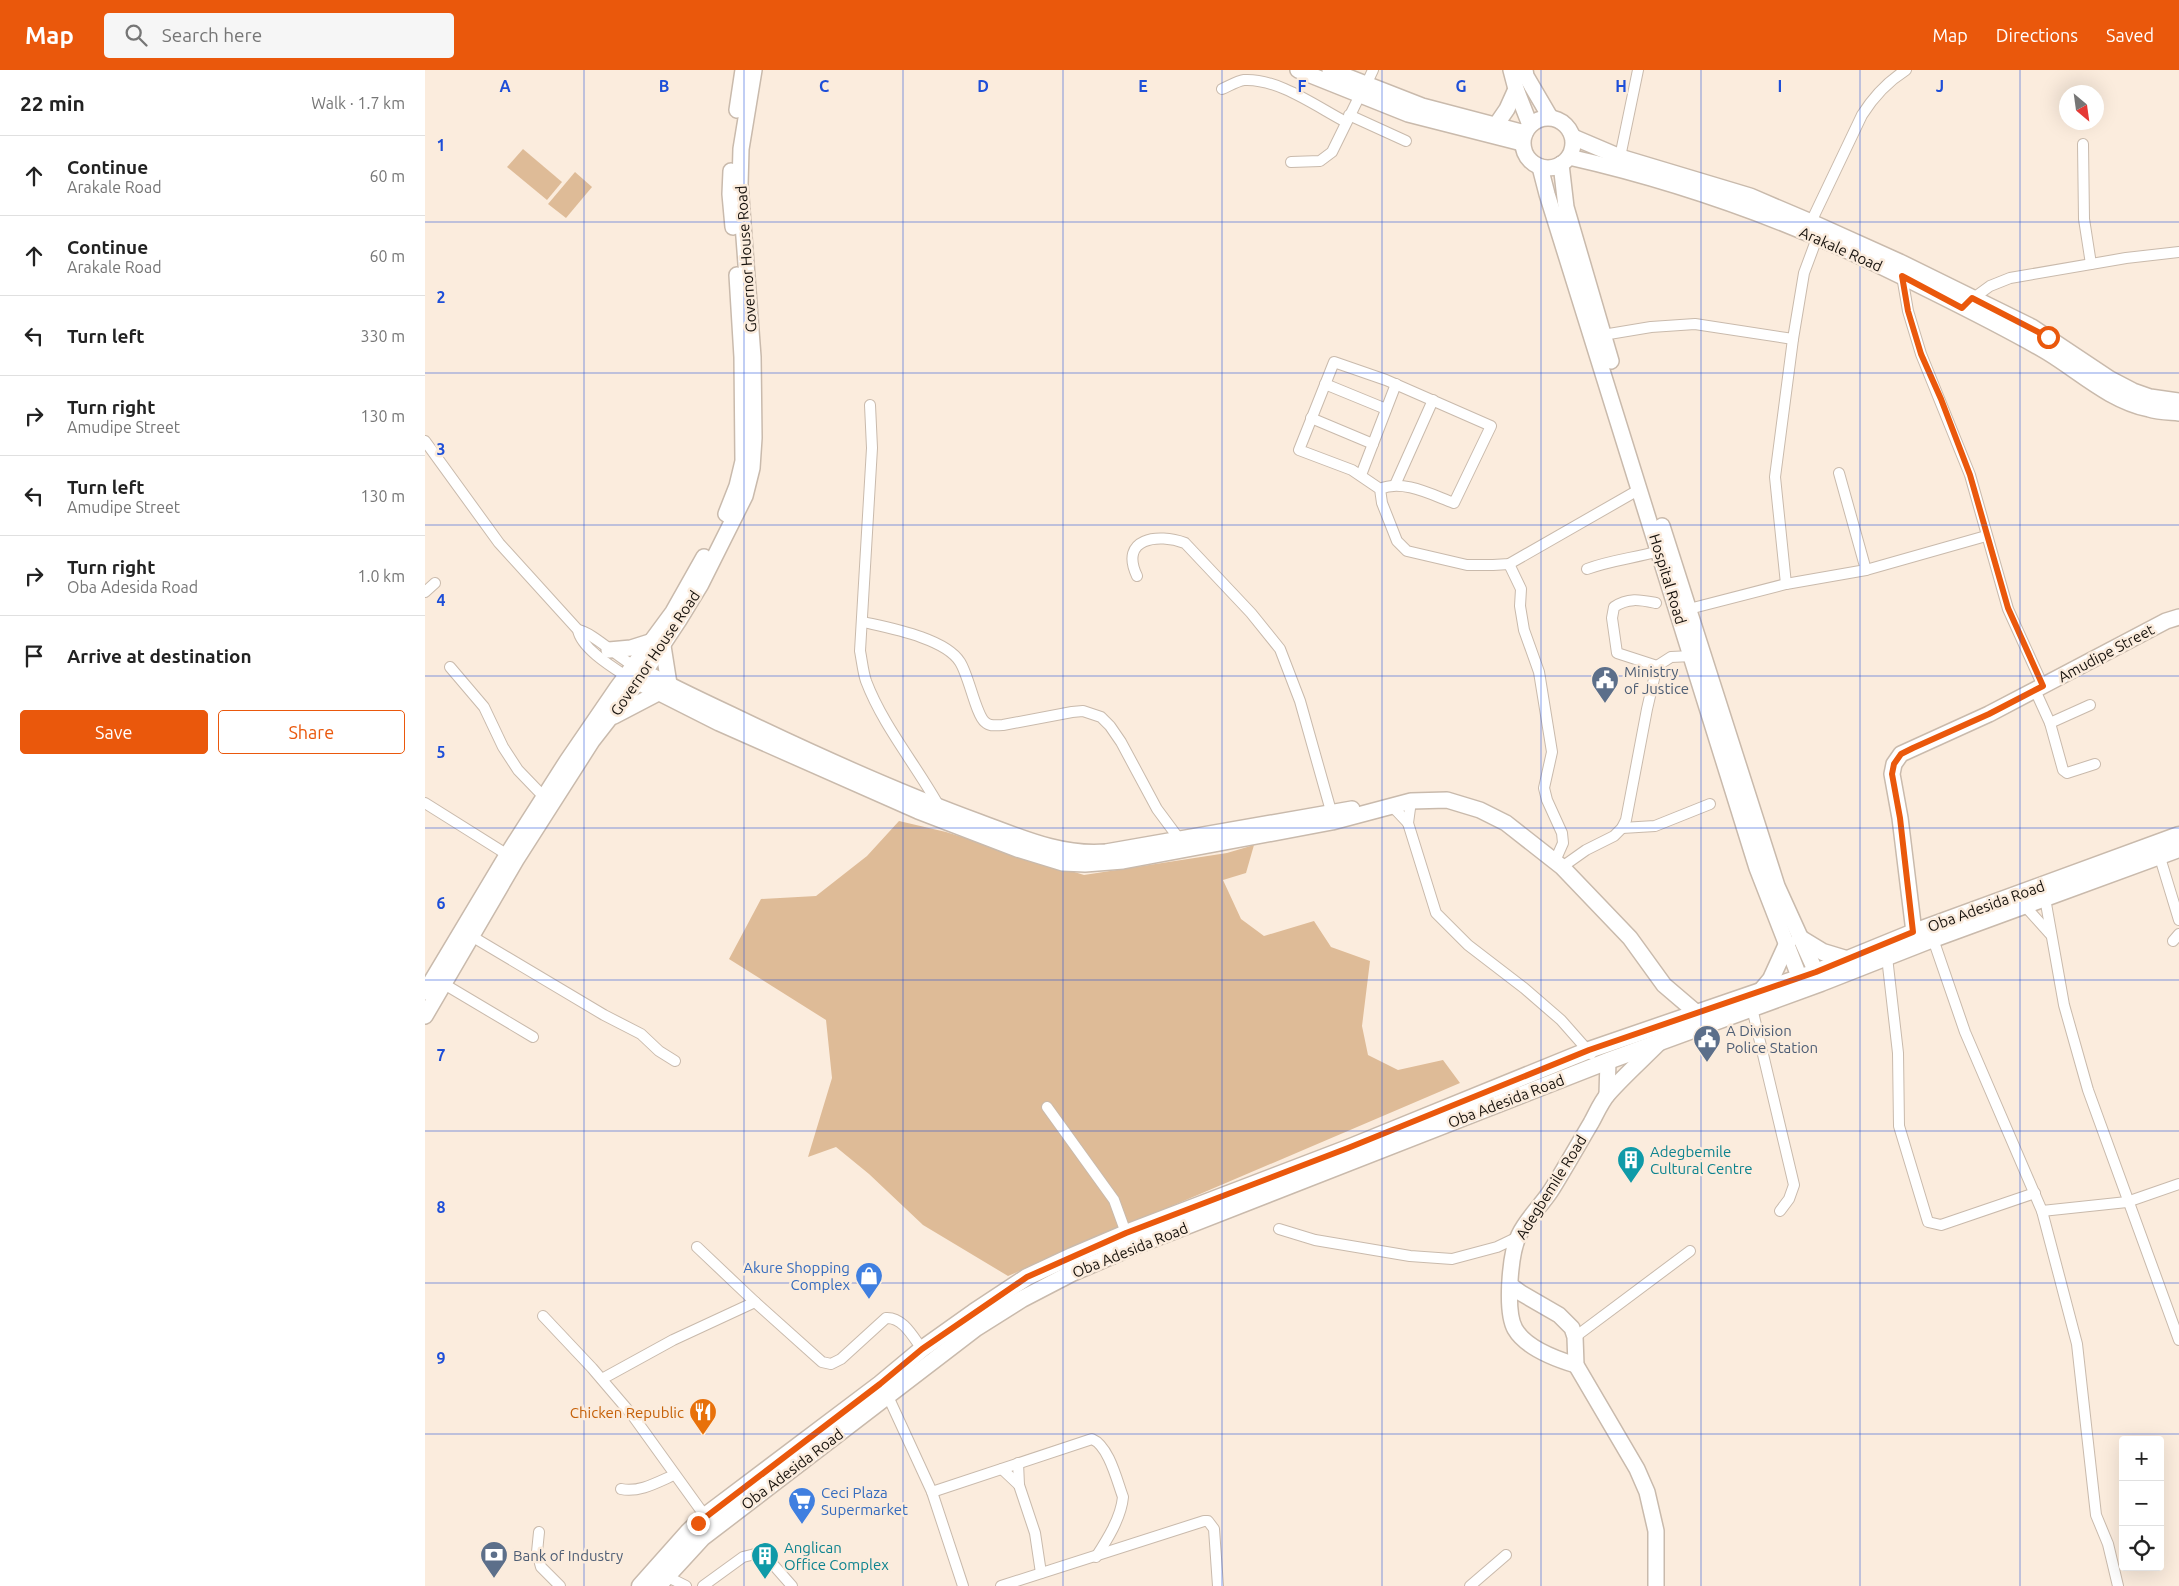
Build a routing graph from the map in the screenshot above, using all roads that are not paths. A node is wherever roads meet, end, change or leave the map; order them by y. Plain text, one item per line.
1 (743, 70) edge
2 (754, 70) edge
3 (1298, 70) edge
4 (1331, 70) edge
5 (1373, 70) edge
6 (1511, 70) edge
7 (1525, 70) edge
8 (1638, 70) edge
9 (1905, 70) edge
10 (1222, 89) dead end
11 (1516, 89) junction
12 (1363, 90) junction
13 (1550, 117) junction
14 (1348, 119) junction
15 (1495, 125) junction
16 (1525, 134) junction
17 (1573, 137) junction
18 (1406, 141) dead end
19 (2083, 144) dead end
20 (1620, 157) junction
21 (1565, 161) junction
22 (1291, 162) dead end
23 (1541, 167) junction
24 (1811, 222) junction
25 (1817, 238) junction
26 (2179, 252) edge
27 (2091, 264) junction
28 (1902, 276) junction
29 (1967, 303) junction
30 (1603, 335) junction
31 (1793, 340) junction
32 (1325, 384) junction
33 (1396, 384) junction
34 (1433, 400) junction
35 (2179, 401) edge
36 (870, 405) dead end
37 (1386, 409) junction
38 (2179, 413) edge
39 (1311, 418) junction
40 (425, 441) edge
41 (1373, 444) junction
42 (1839, 473) dead end
43 (1361, 475) junction
44 (1395, 485) junction
45 (1380, 489) junction
46 (1640, 489) junction
47 (1986, 536) junction
48 (1659, 551) junction
49 (1509, 564) junction
50 (1587, 569) dead end
51 (1866, 570) junction
52 (1137, 576) dead end
53 (435, 583) dead end
54 (1786, 584) junction
55 (425, 592) edge
56 (1656, 604) dead end
57 (1689, 609) junction
58 (2178, 620) edge
59 (863, 622) junction
60 (578, 630) junction
61 (658, 643) junction
62 (609, 650) junction
63 (1692, 656) junction
64 (1657, 666) junction
65 (450, 667) dead end
66 (636, 674) junction
67 (663, 688) junction
68 (2039, 688) junction
69 (2090, 705) dead end
70 (611, 717) junction
71 (2050, 723) junction
72 (2095, 764) dead end
73 (544, 797) junction
74 (1411, 801) junction
75 (425, 803) edge
76 (1710, 804) dead end
77 (1386, 806) junction
78 (940, 809) junction
79 (1331, 811) junction
80 (1408, 823) junction
81 (1622, 828) junction
82 (2179, 835) edge
83 (1180, 840) junction
84 (2179, 849) edge
85 (2158, 850) junction
86 (512, 858) junction
87 (1559, 864) junction
88 (2045, 898) junction
89 (2024, 906) junction
90 (2179, 920) edge
91 (1913, 932) junction
92 (2052, 936) junction
93 (473, 937) junction
94 (1933, 939) junction
95 (1794, 941) junction
96 (1887, 957) junction
97 (1846, 959) junction
98 (1818, 977) junction
99 (1802, 983) junction
100 (444, 984) junction
101 (425, 992) edge
102 (1761, 992) junction
103 (1752, 1008) junction
104 (1698, 1014) junction
105 (425, 1016) edge
106 (533, 1037) dead end
107 (1659, 1043) junction
108 (1589, 1050) junction
109 (675, 1061) dead end
110 (1602, 1063) junction
111 (1607, 1095) junction
112 (1047, 1107) dead end
113 (2179, 1184) edge
114 (2035, 1193) junction
115 (2127, 1202) junction
116 (1780, 1211) dead end
117 (2043, 1211) junction
118 (1279, 1229) dead end
119 (1126, 1233) junction
120 (1518, 1236) junction
121 (697, 1247) dead end
122 (1690, 1251) dead end
123 (1510, 1285) junction
124 (755, 1302) junction
125 (2174, 1314) edge
126 (543, 1316) dead end
127 (1575, 1337) junction
128 (2179, 1340) edge
129 (922, 1349) junction
130 (1576, 1365) junction
131 (602, 1379) junction
132 (884, 1390) junction
133 (1019, 1463) junction
134 (1002, 1469) junction
135 (675, 1475) junction
136 (1019, 1485) junction
137 (621, 1489) dead end
138 (932, 1492) junction
139 (705, 1516) junction
140 (539, 1532) dead end
141 (1506, 1555) dead end
142 (1096, 1557) junction
143 (1041, 1573) junction
144 (662, 1581) edge
145 (560, 1586) edge
146 (640, 1586) edge
147 (686, 1586) edge
148 (703, 1586) edge
149 (792, 1586) edge
150 (963, 1586) edge
151 (1001, 1586) edge
152 (1218, 1586) edge
153 (1470, 1586) edge
154 (1656, 1586) edge
155 (2118, 1586) edge

1 - 61 street, Governor House Road
2 - 61 street, Governor House Road
3 - 12 street
4 - 12 street
5 - 12 street
6 - 11 street
7 - 13 street
8 - 20 street
9 - 24 street
10 - 14 street
11 - 15 street
11 - 16 street
12 - 14 street
12 - 15 street
12 - 16 street
13 - 16 street
13 - 17 street
14 - 18 street
14 - 22 street
15 - 16 street
16 - 23 street
17 - 20 street, Arakale Road
17 - 21 street
19 - 27 street
20 - 24 street, Arakale Road
21 - 23 street
21 - 25 street, Arakale Road
21 - 30 street, Hospital Road
23 - 46 street, Hospital Road
24 - 29 street, Arakale Road
25 - 28 street, Arakale Road
25 - 31 street
26 - 27 street
27 - 29 street
28 - 29 street, Arakale Road
28 - 47 street
29 - 35 street, Arakale Road
29 - 38 street, Arakale Road
30 - 31 street
30 - 57 street, Hospital Road
31 - 54 street
32 - 33 street
32 - 37 street
32 - 39 street
33 - 34 street
33 - 37 street
34 - 44 street
34 - 44 street
36 - 59 street
37 - 41 street
39 - 41 street
39 - 43 street
40 - 60 street
41 - 43 street
42 - 51 street
43 - 45 street
44 - 45 street
45 - 49 street
46 - 48 street, Hospital Road
46 - 49 street
47 - 51 street
47 - 68 street
48 - 50 street
48 - 63 street, Hospital Road
49 - 87 street
51 - 54 street
52 - 79 street
53 - 55 street
54 - 57 street
56 - 64 street
57 - 95 street, Hospital Road
58 - 68 street, Amudipe Street
59 - 78 street
59 - 83 street
60 - 62 street
60 - 66 street
61 - 62 street
61 - 66 street, Governor House Road
61 - 67 street
62 - 66 street
63 - 64 street
63 - 95 street, Hospital Road
64 - 81 street
65 - 73 street
66 - 67 street
66 - 70 street, Governor House Road
66 - 73 street, Governor House Road
67 - 70 street
67 - 77 street
67 - 78 street
68 - 71 street
68 - 91 street, Amudipe Street
69 - 71 street
70 - 86 street, Governor House Road
71 - 72 street
73 - 86 street, Governor House Road
74 - 77 street
74 - 80 street
74 - 87 street
75 - 86 street
76 - 81 street
77 - 79 street
77 - 80 street
78 - 83 street
79 - 83 street
80 - 108 street
81 - 87 street
82 - 85 main road, Oba Adesida Road
84 - 85 main road, Oba Adesida Road
85 - 88 main road, Oba Adesida Road
85 - 90 street
85 - 91 main road, Oba Adesida Road
86 - 93 street, Governor House Road
86 - 101 street, Governor House Road
87 - 104 street
88 - 89 main road, Oba Adesida Road
88 - 92 street
89 - 92 street
89 - 94 main road, Oba Adesida Road
91 - 97 main road, Oba Adesida Road
92 - 115 street
93 - 100 street, Governor House Road
93 - 109 street
94 - 96 main road, Oba Adesida Road
94 - 114 street
95 - 97 main road
95 - 98 street, Hospital Road
95 - 99 street, Hospital Road
95 - 102 main road
96 - 98 main road, Oba Adesida Road
96 - 114 street
97 - 98 main road, Oba Adesida Road
98 - 99 main road, Oba Adesida Road
99 - 102 main road, Oba Adesida Road
99 - 103 main road, Oba Adesida Road
100 - 105 street, Governor House Road
100 - 106 street
102 - 104 main road, Oba Adesida Road
103 - 107 main road, Oba Adesida Road
103 - 116 street
104 - 108 main road, Oba Adesida Road
107 - 110 main road, Oba Adesida Road
107 - 111 street
108 - 110 street
108 - 119 main road, Oba Adesida Road
110 - 111 street
110 - 132 main road, Oba Adesida Road
111 - 120 street, Adegbemile Road
112 - 119 street
113 - 115 street
114 - 117 street
115 - 117 street
115 - 125 street
117 - 155 street
118 - 120 street
119 - 129 main road, Oba Adesida Road
120 - 123 street, Adegbemile Road
121 - 124 street
122 - 127 street
123 - 127 street
123 - 130 street, Adegbemile Road
124 - 129 street
124 - 131 street
125 - 128 street
126 - 131 street
127 - 130 street
129 - 132 main road, Oba Adesida Road
130 - 154 street
131 - 135 street
132 - 138 street
132 - 139 main road, Oba Adesida Road
132 - 144 main road, Oba Adesida Road
133 - 134 street
133 - 136 street
133 - 142 street
134 - 136 street
134 - 138 street
135 - 137 street
135 - 139 street
136 - 143 street
138 - 150 street
139 - 146 main road, Oba Adesida Road
140 - 145 street
141 - 153 street
142 - 143 street
142 - 152 street
143 - 151 street
144 - 147 street
148 - 149 street

